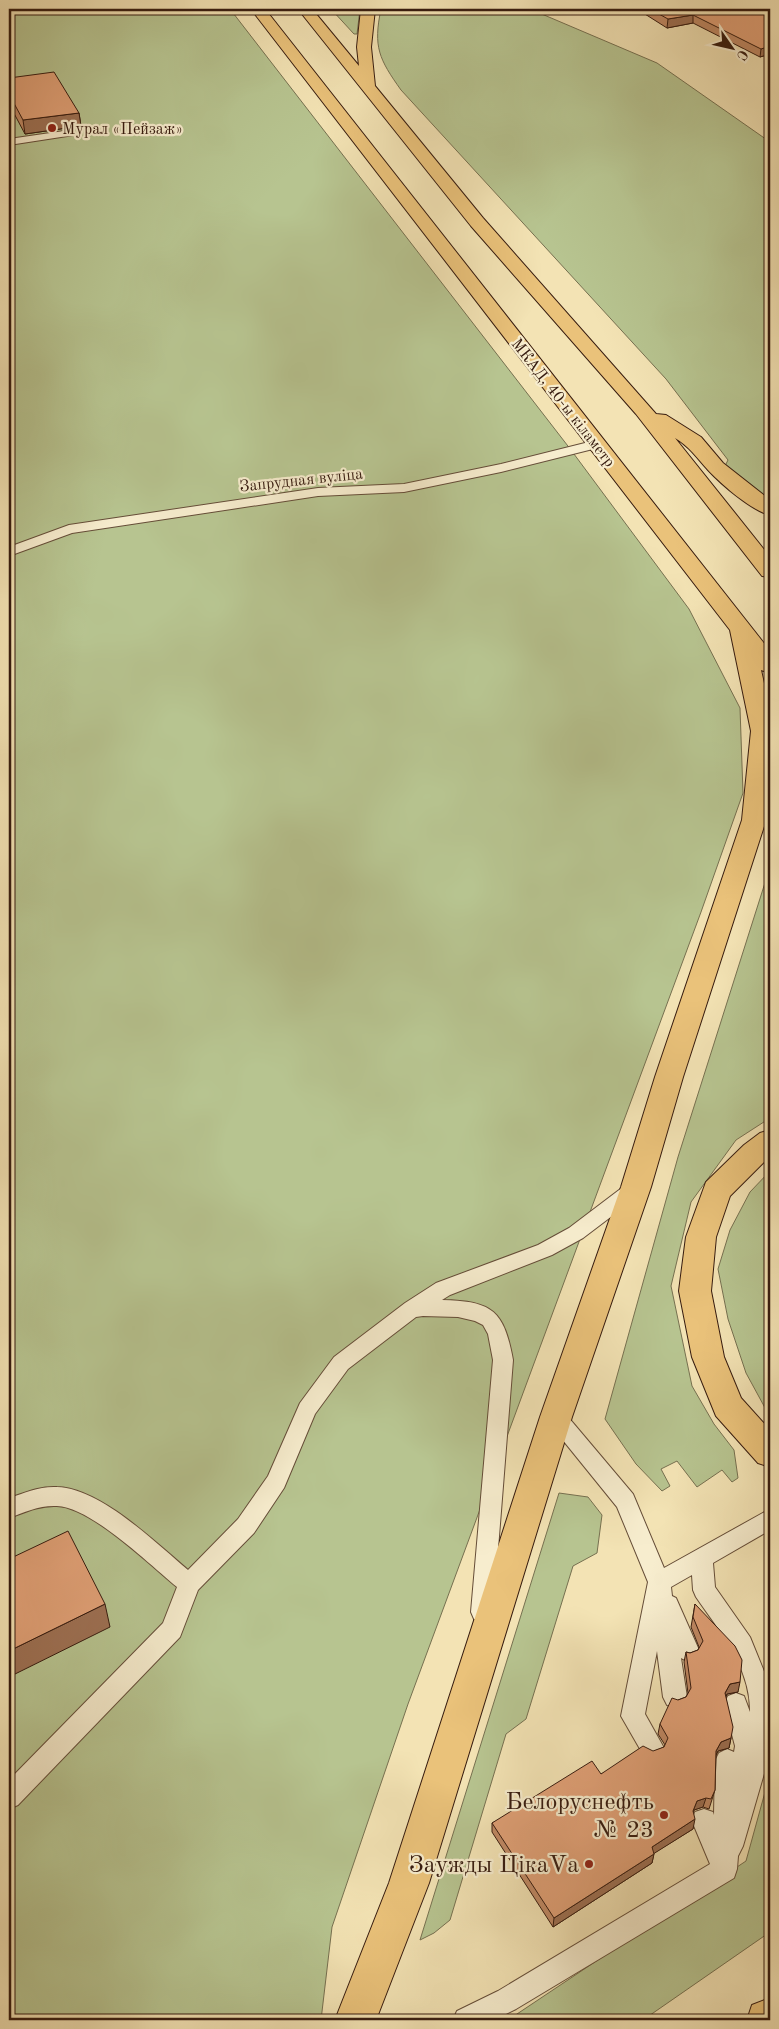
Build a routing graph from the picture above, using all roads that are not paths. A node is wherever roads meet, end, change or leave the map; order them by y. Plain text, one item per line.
1 (258, 9) edge
2 (305, 9) edge
3 (368, 9) edge
4 (368, 88) junction
5 (70, 133) edge
6 (9, 142) edge
7 (642, 410) junction
8 (597, 444) junction
9 (770, 509) edge
10 (9, 552) edge
11 (770, 570) edge
12 (741, 628) junction
13 (770, 666) edge
14 (770, 1141) edge
15 (636, 1187) junction
16 (412, 1309) junction
17 (556, 1417) junction
18 (770, 1453) edge
19 (9, 1508) edge
20 (770, 1519) edge
21 (702, 1557) junction
22 (659, 1582) junction
23 (189, 1584) junction
24 (687, 1650) edge
25 (478, 1661) junction
26 (675, 1698) edge
27 (736, 1704) dead end
28 (652, 1748) edge
29 (726, 1761) dead end
30 (9, 1797) edge
31 (704, 1821) dead end
32 (725, 1869) junction
33 (770, 2018) edge
34 (356, 2020) edge
35 (466, 2020) edge
36 (767, 2020) edge

1 - 8 main road, МКАД, 40-ы кіламетр
2 - 4 main road
3 - 4 main road
4 - 7 main road
5 - 6 lane
7 - 9 main road
7 - 11 main road
8 - 10 lane, Запрудная вуліца
8 - 12 main road, МКАД, 40-ы кіламетр
12 - 13 main road, МКАД, 40-ы кіламетр
12 - 15 main road
14 - 18 main road
15 - 16 lane
15 - 17 main road
16 - 23 lane
16 - 25 lane
17 - 22 lane
17 - 25 main road
19 - 23 lane
20 - 21 lane
21 - 22 lane
21 - 32 lane
22 - 24 lane
22 - 26 lane
22 - 28 lane
23 - 30 lane
25 - 34 main road
27 - 32 lane
29 - 32 lane
31 - 32 lane
32 - 35 lane
33 - 36 main road

